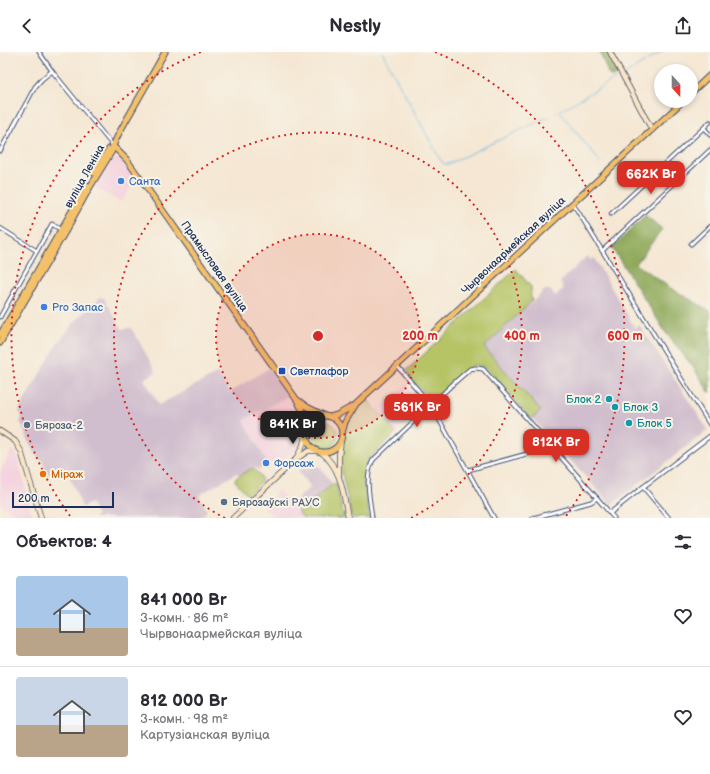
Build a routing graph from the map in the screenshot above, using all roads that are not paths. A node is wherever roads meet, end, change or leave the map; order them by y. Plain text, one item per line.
1 (38, 52) edge
2 (165, 52) edge
3 (610, 52) edge
4 (52, 71) junction
5 (710, 75) edge
6 (698, 86) edge
7 (676, 108) edge
8 (710, 122) edge
9 (704, 128) junction
10 (652, 130) junction
11 (710, 135) edge
12 (113, 146) junction
13 (710, 150) edge
14 (0, 151) edge
15 (123, 156) junction
16 (108, 158) junction
17 (572, 204) junction
18 (612, 214) dead end
19 (710, 226) edge
20 (0, 228) edge
21 (63, 231) junction
22 (691, 244) dead end
23 (37, 251) junction
24 (602, 251) junction
25 (0, 308) edge
26 (4, 311) junction
27 (0, 316) edge
28 (0, 335) edge
29 (0, 343) edge
30 (397, 366) junction
31 (297, 400) junction
32 (356, 404) junction
33 (431, 405) junction
34 (324, 416) junction
35 (330, 417) junction
36 (710, 425) edge
37 (306, 428) junction
38 (0, 431) edge
39 (342, 433) junction
40 (305, 436) junction
41 (710, 436) edge
42 (341, 440) junction
43 (550, 446) junction
44 (318, 452) junction
45 (295, 460) junction
46 (468, 470) junction
47 (339, 478) junction
48 (643, 487) junction
49 (597, 498) junction
50 (610, 513) junction
51 (41, 518) edge
52 (233, 518) edge
53 (348, 518) edge
54 (372, 518) edge
55 (494, 518) edge
56 (532, 518) edge
57 (614, 518) edge
58 (669, 518) edge

1 - 4 street
2 - 12 main road
3 - 10 main road
4 - 12 street
4 - 14 street
5 - 6 main road
7 - 10 main road, Чырвонаармейская вуліца
8 - 9 street
9 - 11 street
9 - 18 street
10 - 17 main road, Чырвонаармейская вуліца
12 - 15 main road, Прамысловая вуліца
12 - 16 main road, вуліца Леніна
12 - 21 main road, вуліца Леніна
13 - 24 street
15 - 16 main road
15 - 31 main road, Прамысловая вуліца
16 - 21 main road, вуліца Леніна
17 - 24 street
17 - 30 main road, Чырвонаармейская вуліца
19 - 22 street
20 - 23 street
21 - 23 street
21 - 28 main road, вуліца Леніна
21 - 29 main road, вуліца Леніна
23 - 26 street
24 - 36 street
25 - 26 street
26 - 27 street
30 - 32 main road, Чырвонаармейская вуліца
30 - 33 street
31 - 34 main road, Прамысловая вуліца
31 - 37 main road, Прамысловая вуліца
32 - 35 main road, Чырвонаармейская вуліца
32 - 39 main road, Чырвонаармейская вуліца
33 - 43 street
33 - 46 street
33 - 54 street
34 - 35 main road
34 - 37 main road
35 - 39 main road
37 - 40 main road
38 - 51 main road
39 - 42 main road
40 - 44 main road
40 - 45 main road
41 - 48 street
42 - 44 main road
42 - 47 main road
43 - 46 street
43 - 49 street
44 - 45 main road
44 - 47 main road
45 - 52 main road
46 - 55 street
47 - 53 main road
48 - 50 street
48 - 58 street
49 - 50 street
49 - 56 street
50 - 57 street

